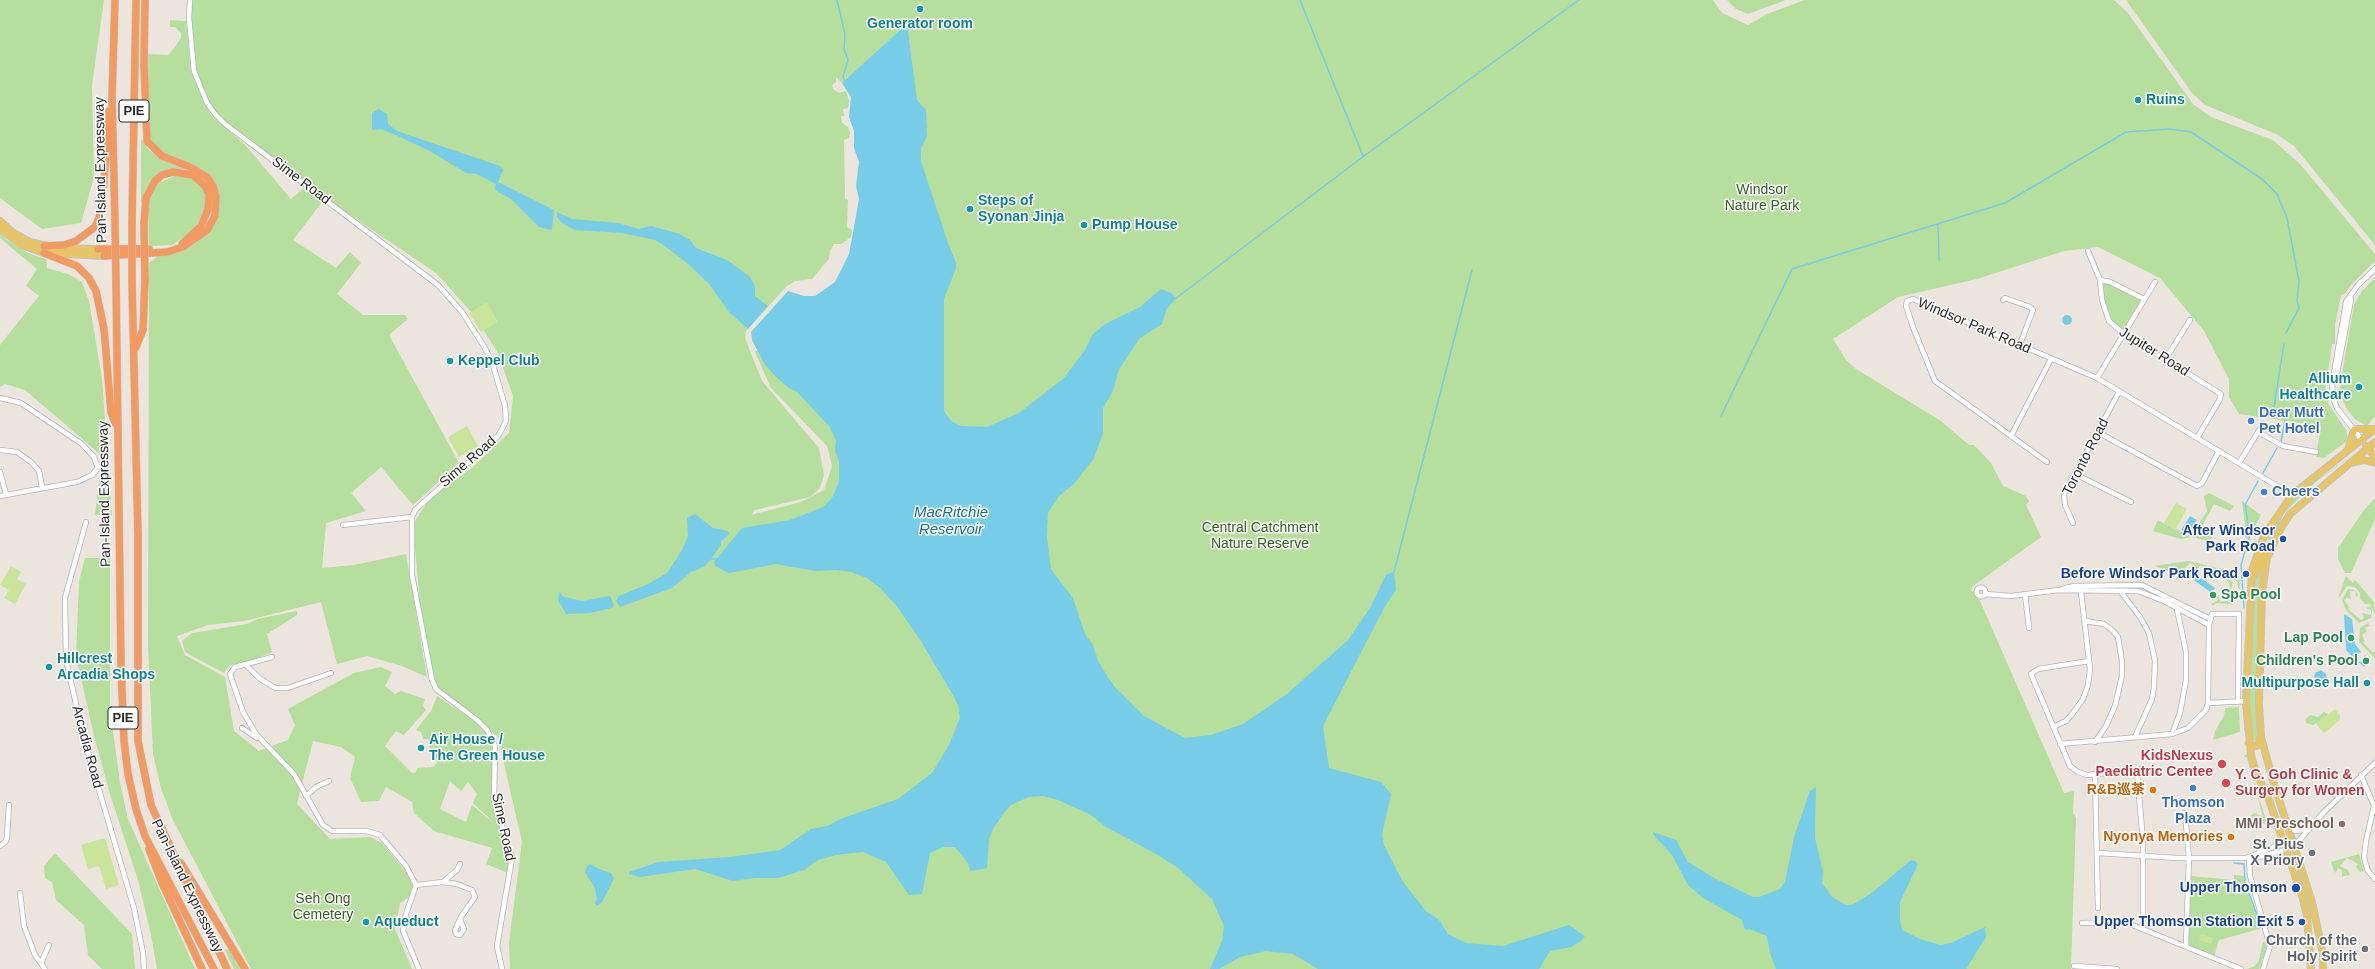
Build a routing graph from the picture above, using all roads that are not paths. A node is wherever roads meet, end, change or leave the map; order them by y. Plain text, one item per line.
1 (115, 0) edge
2 (136, 0) edge
3 (145, 0) edge
4 (190, 0) edge
5 (112, 98) junction
6 (0, 221) edge
7 (0, 228) edge
8 (98, 249) junction
9 (44, 250) junction
10 (2088, 252) dead end
11 (104, 256) junction
12 (2375, 269) edge
13 (2100, 280) junction
14 (2155, 282) dead end
15 (2144, 299) junction
16 (2003, 300) dead end
17 (2190, 320) dead end
18 (2123, 333) junction
19 (2020, 344) junction
20 (135, 350) junction
21 (2051, 359) junction
22 (2165, 360) junction
23 (2097, 378) junction
24 (2119, 392) junction
25 (0, 398) edge
26 (116, 424) junction
27 (2262, 424) dead end
28 (2375, 429) edge
29 (2355, 430) junction
30 (2258, 432) junction
31 (2098, 433) junction
32 (2011, 436) junction
33 (2197, 438) junction
34 (2363, 439) junction
35 (2372, 446) edge
36 (0, 450) edge
37 (2219, 451) junction
38 (2348, 451) junction
39 (2316, 452) dead end
40 (2375, 457) edge
41 (2047, 462) dead end
42 (2239, 463) junction
43 (2349, 463) junction
44 (2375, 463) edge
45 (0, 472) edge
46 (2075, 474) junction
47 (42, 487) junction
48 (6, 494) junction
49 (2292, 495) junction
50 (0, 496) edge
51 (2131, 502) dead end
52 (412, 517) junction
53 (86, 522) dead end
54 (2073, 523) dead end
55 (343, 525) dead end
56 (2264, 536) junction
57 (2272, 545) junction
58 (2251, 580) junction
59 (2060, 590) junction
60 (2081, 592) junction
61 (2121, 592) junction
62 (1985, 594) dead end
63 (2025, 594) junction
64 (2177, 609) junction
65 (2210, 619) junction
66 (2085, 621) junction
67 (2209, 625) junction
68 (2029, 628) dead end
69 (272, 657) dead end
70 (2089, 661) junction
71 (246, 665) junction
72 (330, 673) dead end
73 (2238, 702) junction
74 (2246, 702) junction
75 (2208, 703) junction
76 (2053, 727) junction
77 (242, 728) dead end
78 (2172, 734) junction
79 (2135, 737) junction
80 (2262, 737) junction
81 (263, 742) junction
82 (2095, 742) junction
83 (2250, 742) junction
84 (2060, 744) junction
85 (2375, 763) edge
86 (2144, 769) dead end
87 (2137, 771) junction
88 (2095, 775) junction
89 (2361, 775) junction
90 (329, 781) dead end
91 (306, 796) junction
92 (9, 805) dead end
93 (2185, 813) dead end
94 (2311, 827) junction
95 (2287, 828) junction
96 (145, 836) junction
97 (2283, 843) junction
98 (0, 846) edge
99 (2296, 849) junction
100 (2285, 850) junction
101 (2098, 853) junction
102 (174, 857) junction
103 (2143, 857) junction
104 (2249, 857) junction
105 (2189, 858) junction
106 (460, 864) dead end
107 (2375, 879) edge
108 (443, 882) junction
109 (416, 885) junction
110 (2307, 886) junction
111 (2299, 888) junction
112 (20, 893) dead end
113 (2098, 908) dead end
114 (2143, 914) dead end
115 (2307, 916) junction
116 (2315, 916) junction
117 (460, 920) dead end
118 (2082, 923) dead end
119 (49, 945) dead end
120 (2186, 945) junction
121 (41, 963) junction
122 (2074, 966) dead end
123 (2094, 968) edge
124 (45, 969) edge
125 (144, 969) edge
126 (202, 969) edge
127 (214, 969) edge
128 (227, 969) edge
129 (246, 969) edge
130 (419, 969) edge
131 (502, 969) edge
132 (2117, 969) edge
133 (2241, 969) edge
134 (2263, 969) edge
135 (2311, 969) edge
136 (2323, 969) edge

1 - 5 highway, Pan-Island Expressway / PIE
2 - 20 highway, Pan-Island Expressway / PIE, bridge
3 - 11 highway
4 - 52 street, Sime Road
5 - 9 highway
5 - 26 highway, Pan-Island Expressway / PIE, bridge
6 - 9 main road
7 - 9 main road
8 - 9 main road
8 - 11 main road
8 - 20 highway, bridge
9 - 11 main road
9 - 26 highway
10 - 13 street, Jupiter Road
12 - 29 street
13 - 15 street
13 - 18 street, Jupiter Road
14 - 15 street
15 - 18 street
16 - 19 street
17 - 22 street
18 - 22 street, Jupiter Road
18 - 23 street
19 - 21 street, Windsor Park Road
19 - 32 street, Windsor Park Road
20 - 102 highway, Pan-Island Expressway / PIE
21 - 23 street, Windsor Park Road
21 - 32 street
22 - 33 street, Jupiter Road
23 - 24 street, Windsor Park Road
24 - 31 street, Toronto Road
24 - 33 street, Windsor Park Road
25 - 47 street
26 - 96 highway, Pan-Island Expressway / PIE
27 - 30 street
28 - 29 main road
28 - 34 main road
29 - 34 street
29 - 38 main road
30 - 39 street
30 - 42 street
31 - 37 street
31 - 46 street, Toronto Road
32 - 41 street, Windsor Park Road
33 - 37 street, Windsor Park Road
34 - 35 main road
34 - 38 main road
35 - 40 main road
35 - 43 main road
36 - 47 street
37 - 42 street, Windsor Park Road
38 - 49 main road
42 - 49 street, Windsor Park Road
43 - 44 main road
43 - 57 main road
45 - 48 street
46 - 51 street
46 - 54 street, Toronto Road
47 - 48 street
48 - 50 street
49 - 56 main road
52 - 55 street
52 - 131 street, Sime Road
53 - 125 street, Arcadia Road
56 - 57 main road
56 - 58 main road
57 - 58 main road
57 - 80 main road
58 - 74 main road
59 - 60 street
59 - 63 street
59 - 65 street
60 - 61 street
60 - 66 street
61 - 64 street
61 - 79 street
62 - 63 street
63 - 68 street
64 - 67 street
64 - 78 street
65 - 67 street
65 - 73 street
66 - 70 street
66 - 82 street
67 - 75 street
69 - 71 street
70 - 76 street
70 - 76 street
71 - 72 street
71 - 81 street
73 - 74 street
73 - 75 street
74 - 83 main road
75 - 78 street
76 - 84 street
77 - 81 street
78 - 79 street
79 - 82 street
80 - 83 main road
80 - 95 main road
81 - 91 street
82 - 84 street
83 - 97 main road
84 - 88 street
85 - 89 street
86 - 87 street
87 - 88 street
87 - 103 street
88 - 101 street
89 - 94 street
89 - 107 street
90 - 91 street
91 - 109 street
92 - 98 street
93 - 105 street
94 - 95 street
94 - 99 street
95 - 99 main road
96 - 126 highway
96 - 127 highway, Pan-Island Expressway / PIE
97 - 100 main road
97 - 104 street
99 - 110 main road
100 - 104 street
100 - 111 main road
101 - 103 street
101 - 113 street
102 - 128 highway, Pan-Island Expressway / PIE
102 - 129 highway
103 - 105 street
103 - 114 street
104 - 105 street
104 - 134 street
105 - 120 street
106 - 108 street
108 - 109 street
108 - 117 street
109 - 130 street
110 - 111 main road
110 - 116 main road
111 - 115 main road
112 - 121 street
115 - 116 main road
115 - 135 main road
116 - 136 main road
118 - 120 street
119 - 121 street
120 - 133 street
121 - 124 street
122 - 123 street
123 - 132 street

